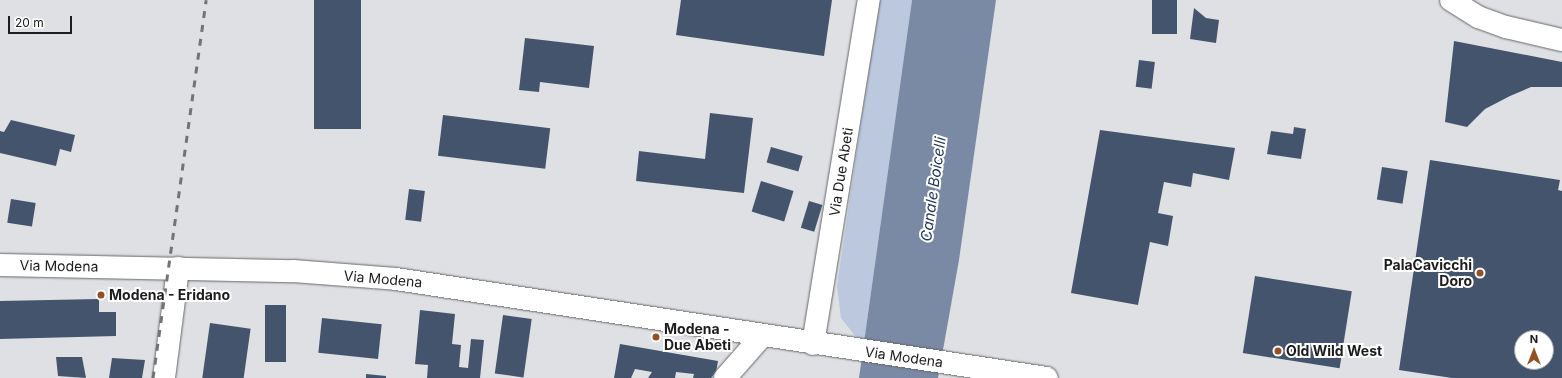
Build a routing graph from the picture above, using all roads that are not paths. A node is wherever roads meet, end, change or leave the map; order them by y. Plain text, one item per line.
1 (869, 0) edge
2 (1451, 0) edge
3 (1562, 40) edge
4 (0, 265) edge
5 (178, 268) junction
6 (762, 336) junction
7 (813, 344) junction
8 (1010, 375) edge
9 (164, 378) edge
10 (725, 378) edge
11 (1047, 378) edge

1 - 7 main road, Via Due Abeti
2 - 3 main road
4 - 5 main road, Via Modena
5 - 6 main road, Via Modena
5 - 9 main road
6 - 7 main road, Via Modena
6 - 10 main road
7 - 8 main road, Via Modena
8 - 11 main road, Via Modena

